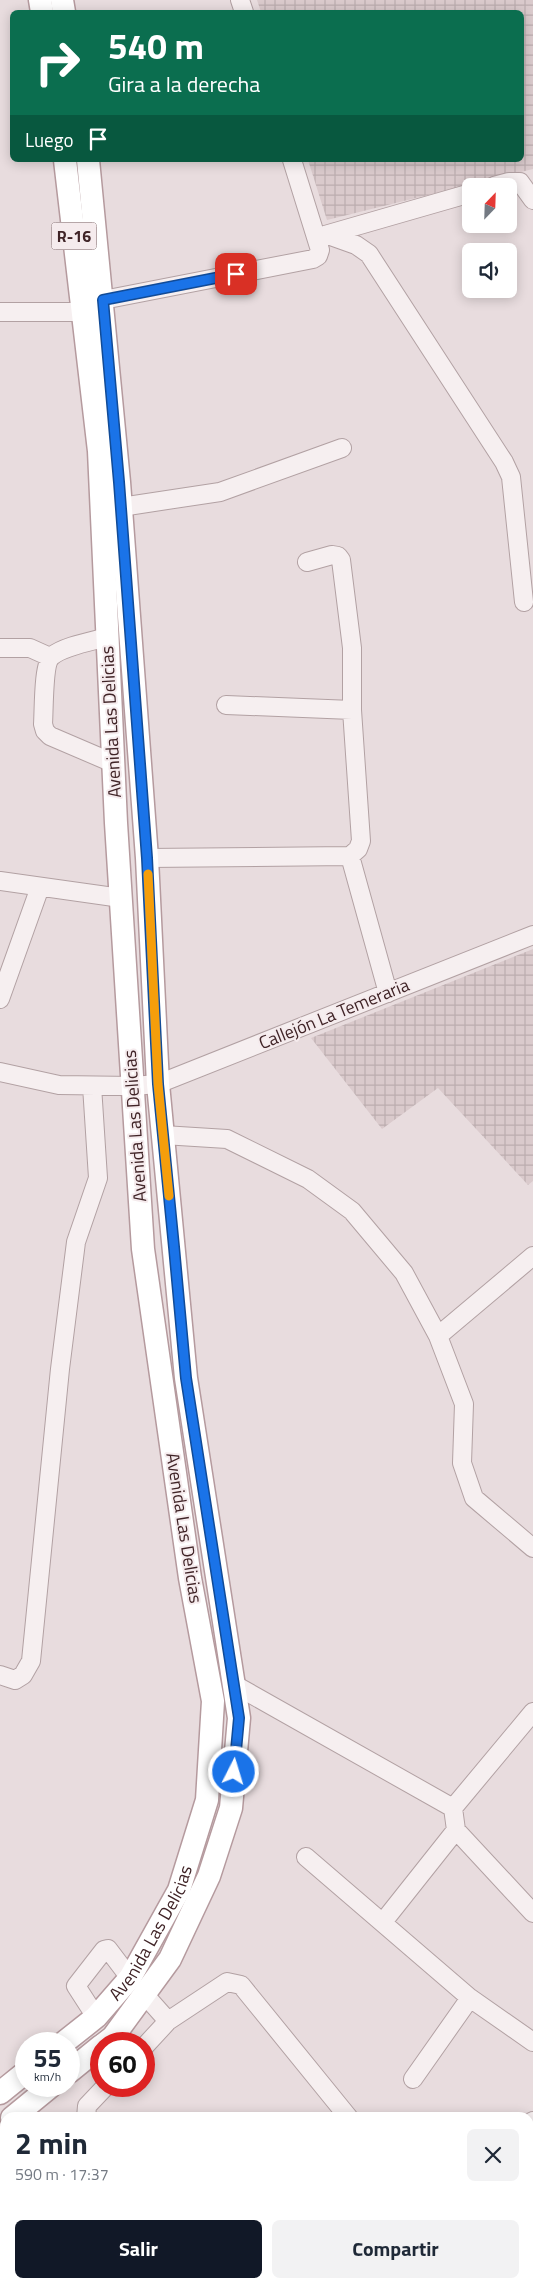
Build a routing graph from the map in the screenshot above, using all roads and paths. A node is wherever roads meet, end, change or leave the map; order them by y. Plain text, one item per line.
1 (65, 162) edge
2 (88, 162) edge
3 (293, 162) edge
4 (518, 182) edge
5 (462, 196) edge
6 (533, 200) edge
7 (322, 236) junction
8 (103, 300) junction
9 (0, 312) edge
10 (83, 312) junction
11 (342, 448) dead end
12 (121, 507) junction
13 (308, 562) dead end
14 (524, 602) dead end
15 (107, 637) junction
16 (0, 648) edge
17 (50, 657) junction
18 (226, 706) dead end
19 (352, 710) junction
20 (113, 763) junction
21 (350, 856) junction
22 (147, 858) junction
23 (0, 881) edge
24 (40, 887) junction
25 (121, 898) junction
26 (533, 935) edge
27 (388, 993) junction
28 (0, 999) edge
29 (0, 1072) edge
30 (158, 1084) junction
31 (92, 1086) junction
32 (133, 1086) junction
33 (163, 1135) junction
34 (533, 1256) edge
35 (438, 1336) junction
36 (533, 1548) edge
37 (0, 1675) edge
38 (235, 1685) junction
39 (533, 1712) edge
40 (453, 1808) junction
41 (456, 1830) junction
42 (306, 1857) dead end
43 (533, 1913) edge
44 (383, 1922) junction
45 (137, 1986) junction
46 (470, 1998) junction
47 (96, 2017) junction
48 (168, 2021) junction
49 (77, 2032) edge
50 (115, 2032) edge
51 (155, 2035) edge
52 (533, 2042) edge
53 (90, 2055) edge
54 (80, 2063) edge
55 (413, 2079) dead end
56 (15, 2081) edge
57 (0, 2093) edge
58 (38, 2097) edge
59 (96, 2097) edge
60 (19, 2112) edge
61 (86, 2112) edge
62 (344, 2112) edge

1 - 10 main road, Avenida Las Delicias / R-16
2 - 8 main road, Avenida Las Delicias / R-16
3 - 7 street
4 - 6 street
5 - 7 street
7 - 8 street
7 - 14 street
8 - 12 main road, Avenida Las Delicias / R-16
9 - 10 street
10 - 15 main road, Avenida Las Delicias / R-16
11 - 12 street
12 - 22 main road, Avenida Las Delicias / R-16
13 - 19 street
15 - 17 street
15 - 20 main road, Avenida Las Delicias / R-16
16 - 17 street
17 - 20 street
18 - 19 street
19 - 21 street
20 - 25 main road, Avenida Las Delicias / R-16
21 - 22 street
21 - 27 street
22 - 30 main road, Avenida Las Delicias / R-16
23 - 24 street
24 - 25 street
24 - 28 street
25 - 32 main road, Avenida Las Delicias / R-16
26 - 27 street, Callejón La Temeraria
27 - 30 street, Callejón La Temeraria
29 - 31 street, Callejón La Temeraria
30 - 32 street, Callejón La Temeraria
30 - 33 main road, Avenida Las Delicias / R-16
31 - 32 street, Callejón La Temeraria
31 - 37 street
32 - 45 main road, Avenida Las Delicias / R-16
33 - 35 street
33 - 38 main road, Avenida Las Delicias / R-16
34 - 35 street
35 - 36 street
38 - 40 street
38 - 45 main road, Avenida Las Delicias / R-16
39 - 40 street
40 - 41 street
41 - 43 street
41 - 44 street
42 - 44 street
44 - 46 street
45 - 47 main road, Avenida Las Delicias / R-16
45 - 47 street
45 - 48 street
45 - 50 main road, Avenida Las Delicias / R-16
46 - 52 street
46 - 55 street
47 - 49 main road, Avenida Las Delicias / R-16
48 - 51 street
48 - 62 street
53 - 54 main road, Avenida Las Delicias / R-16
56 - 57 main road
58 - 60 main road
59 - 61 street

